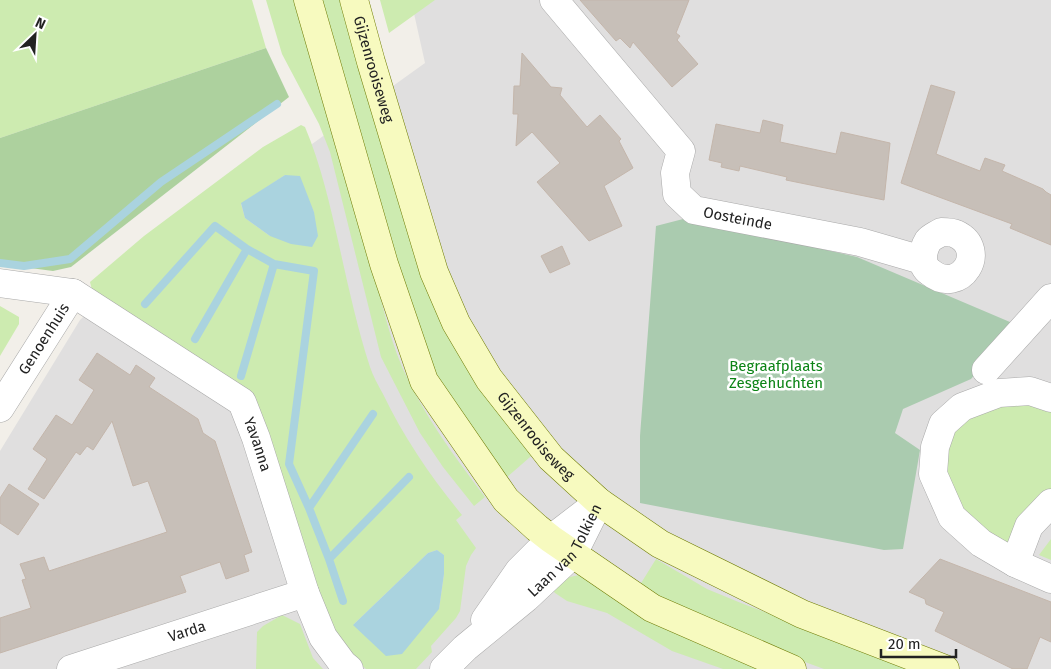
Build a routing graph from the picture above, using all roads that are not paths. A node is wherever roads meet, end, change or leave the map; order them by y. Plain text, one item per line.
1 (308, 0) edge
2 (354, 0) edge
3 (554, 0) edge
4 (922, 260) dead end
5 (0, 284) edge
6 (73, 293) junction
7 (1051, 298) edge
8 (986, 370) dead end
9 (1051, 398) edge
10 (0, 408) edge
11 (599, 502) junction
12 (1051, 503) edge
13 (562, 547) junction
14 (1015, 563) junction
15 (1051, 579) edge
16 (305, 593) junction
17 (71, 669) edge
18 (349, 669) edge
19 (444, 669) edge
20 (792, 669) edge
21 (945, 669) edge

1 - 13 main road
2 - 11 main road, Gijzenrooiseweg
3 - 4 street, Oosteinde
5 - 6 street
6 - 10 street, Genoenhuis
6 - 16 street, Yavanna
7 - 8 street
9 - 14 street
11 - 13 street, Laan van Tolkien
11 - 21 main road, Gijzenrooiseweg
12 - 14 street
13 - 19 street, Laan van Tolkien
13 - 20 main road
14 - 15 street
16 - 17 street, Varda
16 - 18 street, Yavanna

